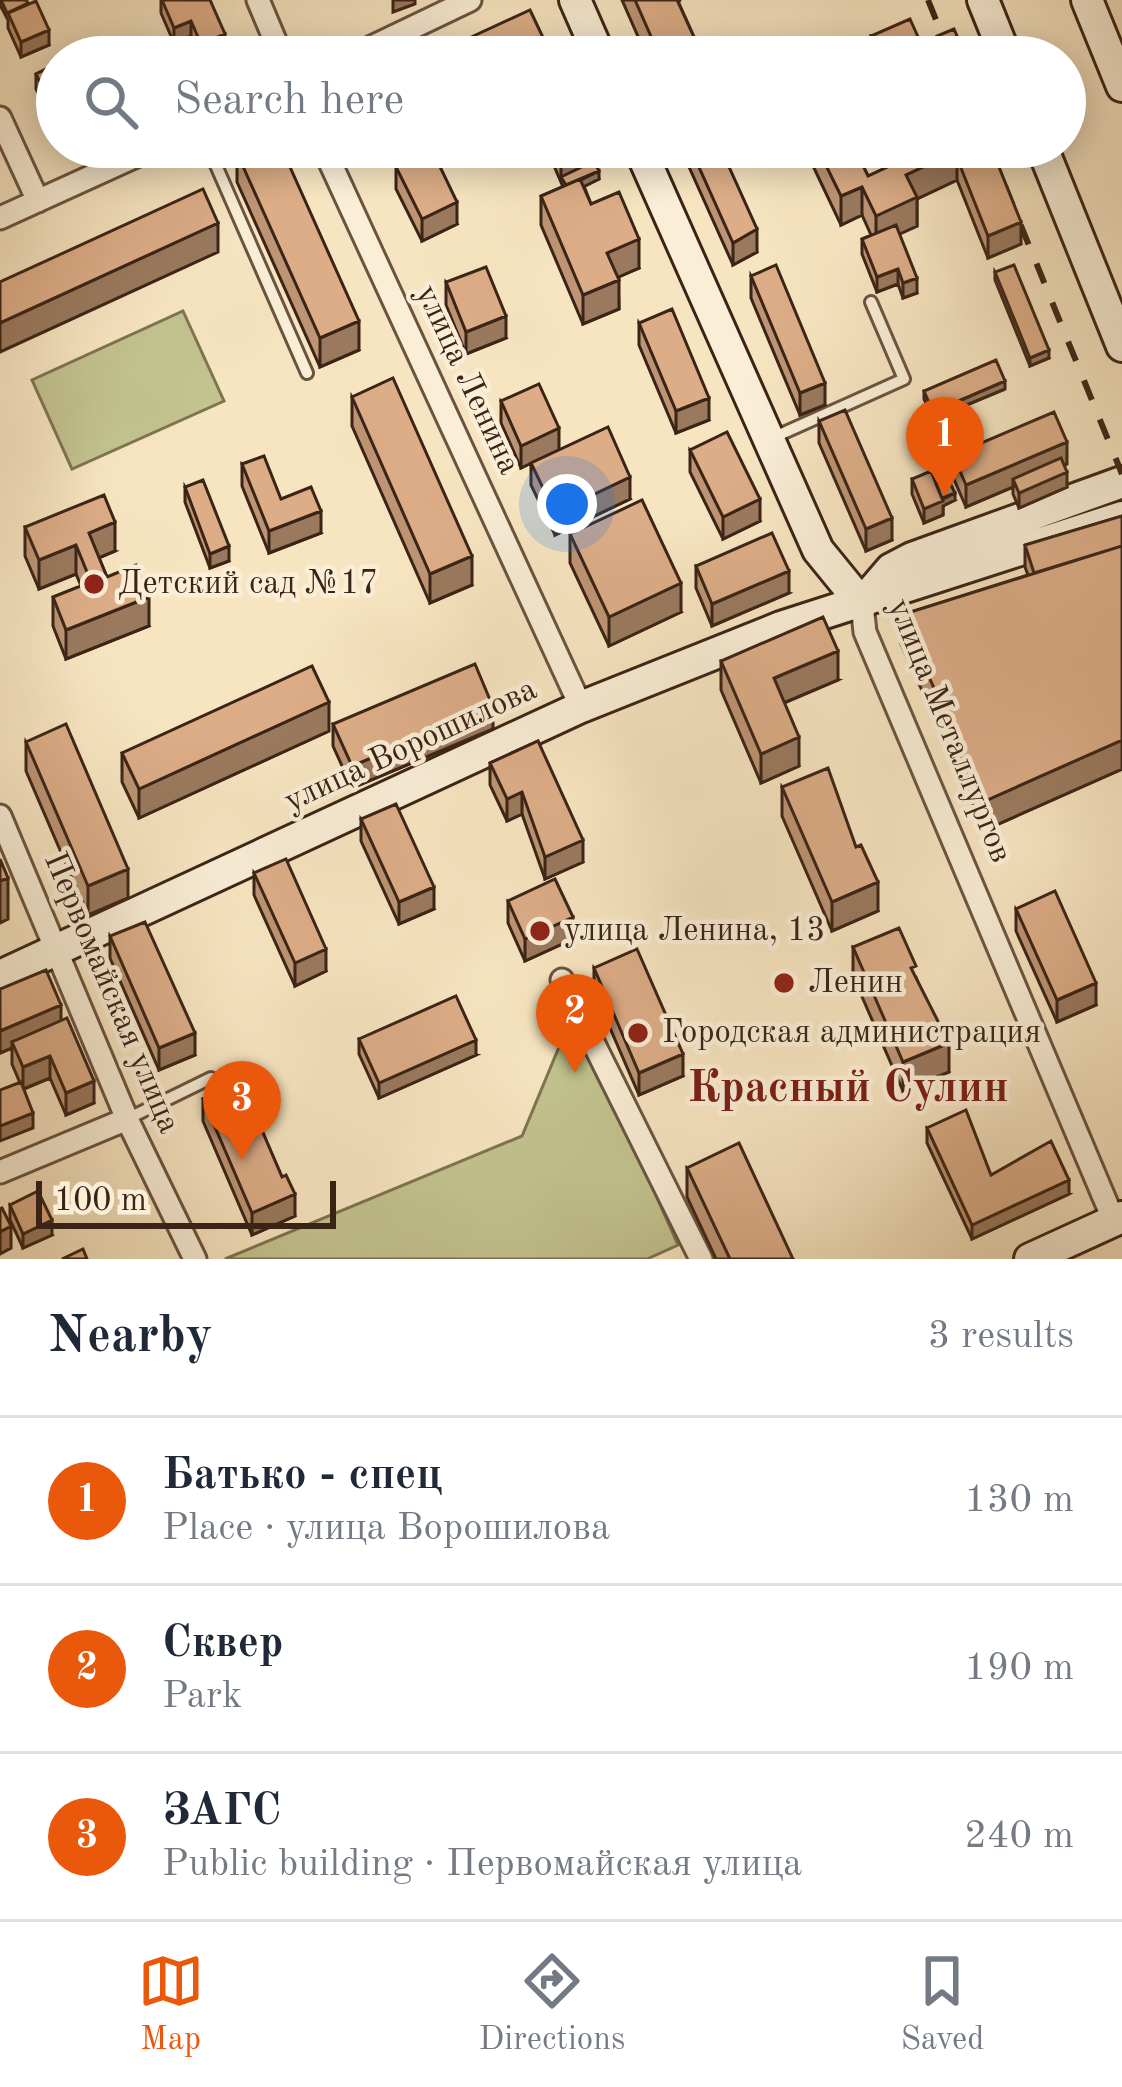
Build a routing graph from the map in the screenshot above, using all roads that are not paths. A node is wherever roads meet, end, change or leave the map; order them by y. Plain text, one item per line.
1 (258, 0) edge
2 (470, 0) edge
3 (574, 0) edge
4 (983, 0) edge
5 (1088, 0) edge
6 (273, 36) edge
7 (395, 36) edge
8 (590, 36) edge
9 (998, 36) edge
10 (1122, 86) edge
11 (0, 118) edge
12 (110, 168) edge
13 (217, 168) edge
14 (333, 168) edge
15 (648, 168) edge
16 (1050, 168) edge
17 (38, 201) junction
18 (0, 218) edge
19 (871, 302) dead end
20 (1122, 346) edge
21 (307, 373) dead end
22 (767, 441) junction
23 (1122, 482) edge
24 (1122, 517) edge
25 (862, 604) junction
26 (581, 706) junction
27 (0, 816) edge
28 (57, 951) junction
29 (0, 976) edge
30 (562, 980) dead end
31 (211, 1078) dead end
32 (128, 1119) junction
33 (0, 1172) edge
34 (1118, 1219) edge
35 (195, 1259) edge
36 (701, 1259) edge
37 (1030, 1259) edge

1 - 6 street
2 - 7 street
3 - 8 main road
4 - 9 main road
5 - 10 main road
11 - 17 street
12 - 17 street
13 - 21 lane
14 - 26 street, улица Ленина
15 - 22 main road, улица Металлургов
16 - 20 main road
17 - 18 street
19 - 22 lane
22 - 25 main road, улица Металлургов
23 - 25 main road, улица Ворошилова
24 - 25 main road, улица Ворошилова
25 - 26 main road, улица Ворошилова
25 - 34 street, улица Металлургов
26 - 28 main road, улица Ворошилова
27 - 28 street, Первомайская улица
28 - 29 main road, улица Ворошилова
28 - 32 street, Первомайская улица
30 - 36 street
31 - 32 lane
32 - 33 street
32 - 35 street, Первомайская улица
34 - 37 main road

